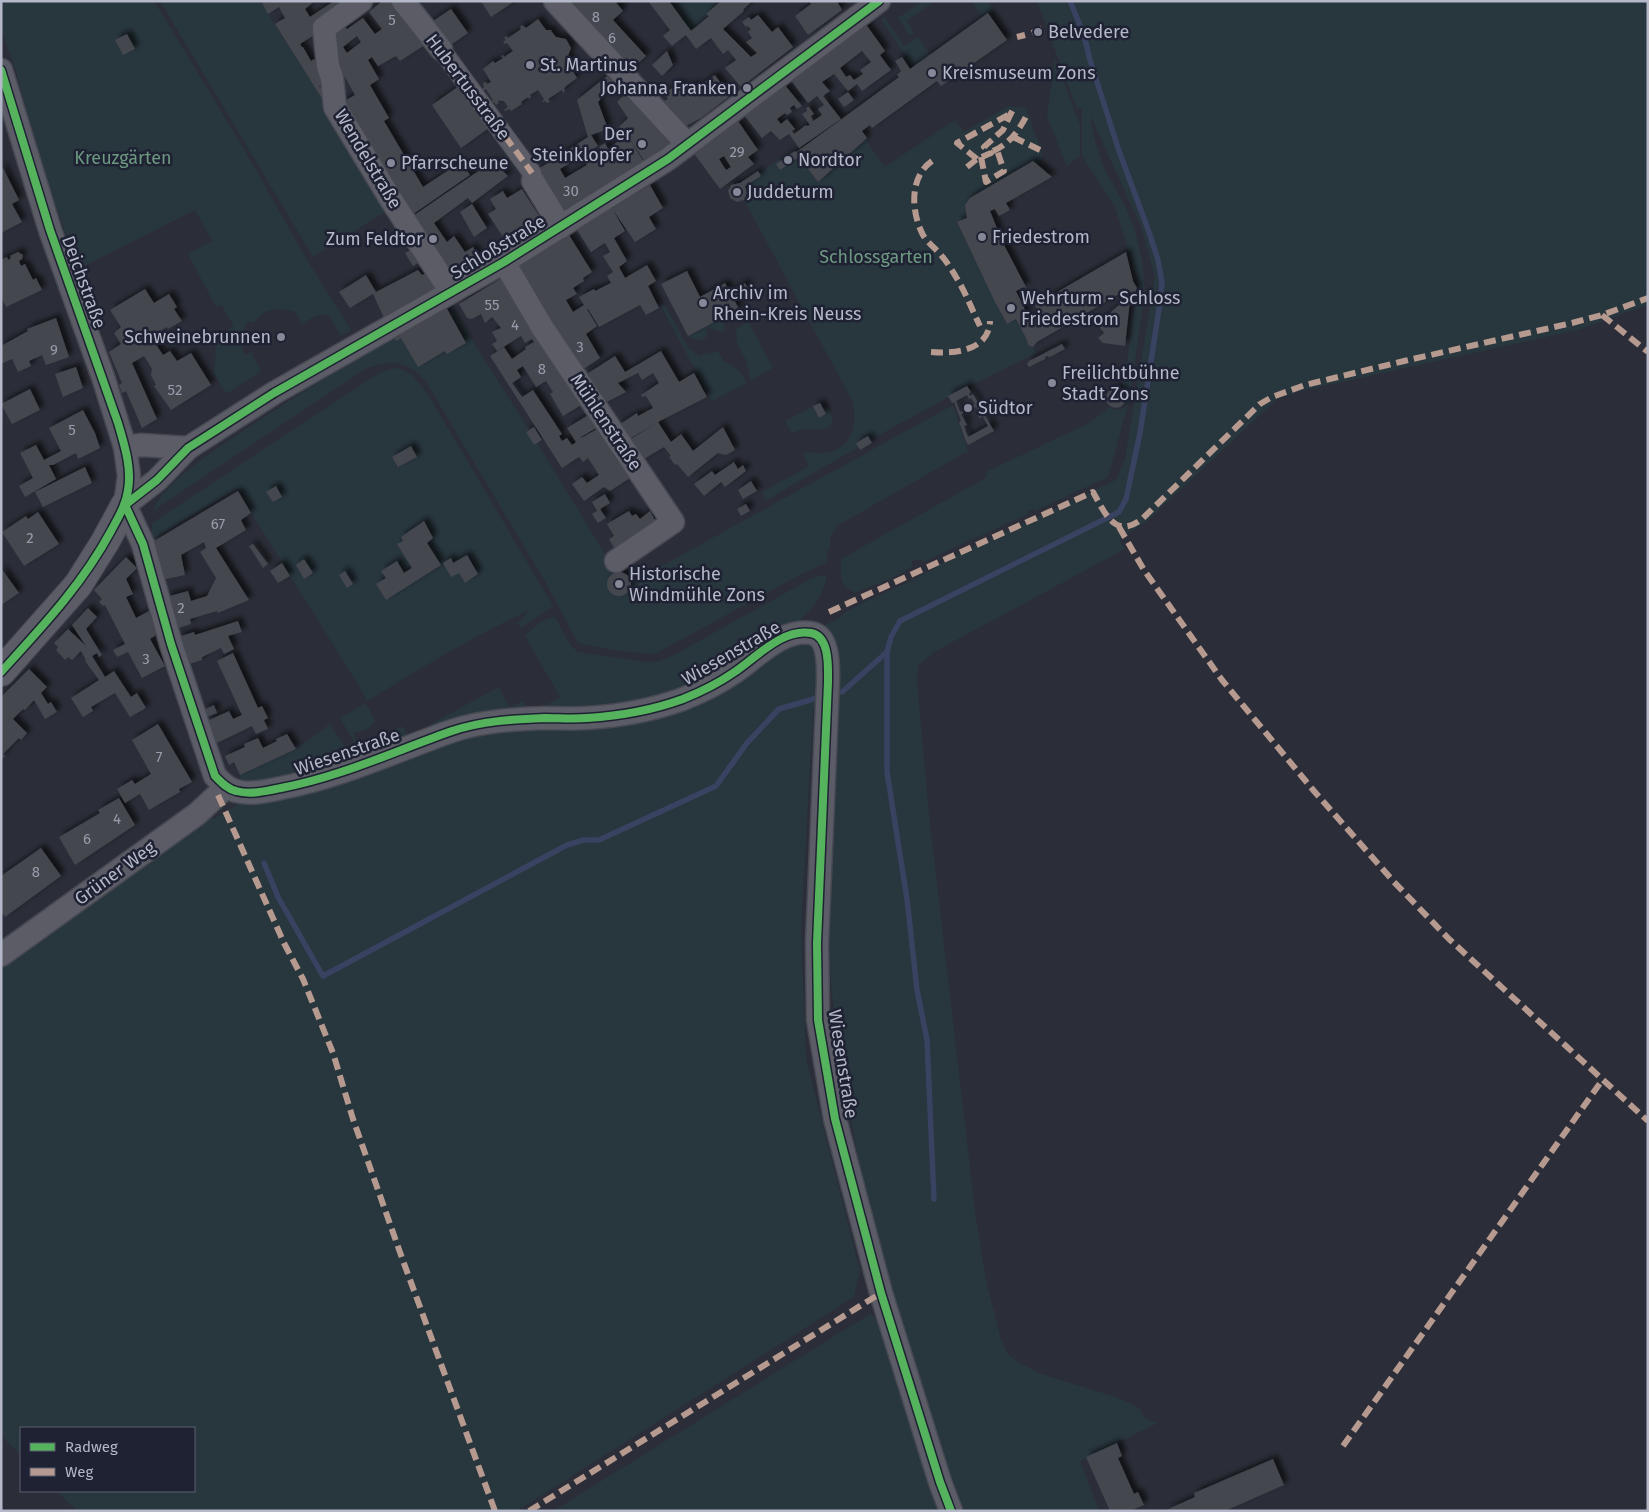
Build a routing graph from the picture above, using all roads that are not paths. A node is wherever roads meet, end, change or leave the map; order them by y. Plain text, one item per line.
1 (361, 1) edge
2 (402, 1) edge
3 (555, 1) edge
4 (880, 1) edge
5 (853, 9) edge
6 (441, 50) joint
7 (1, 70) edge
8 (687, 144) junction
9 (532, 177) joint
10 (560, 227) junction
11 (504, 262) junction
12 (451, 292) junction
13 (125, 447) junction
14 (188, 448) junction
15 (125, 505) junction
16 (616, 561) dead end
17 (1, 672) edge
18 (226, 787) junction
19 (1, 955) edge
20 (951, 1511) edge

1 - 12 street, Wendelstraße
2 - 6 street, Hubertusstraße
3 - 8 street
4 - 5 street, Schloßstraße
5 - 8 street, Schloßstraße
6 - 9 street, Hubertusstraße
7 - 13 street, Deichstraße
8 - 10 street, Schloßstraße
9 - 10 street, Hubertusstraße
10 - 11 street, Schloßstraße
11 - 12 street, Schloßstraße
11 - 16 street, Mühlenstraße
12 - 14 street, Schloßstraße
13 - 14 street
13 - 15 street, Deichstraße
14 - 15 street, Schloßstraße
15 - 17 street
15 - 18 street
18 - 19 street, Grüner Weg
18 - 20 street, Wiesenstraße

